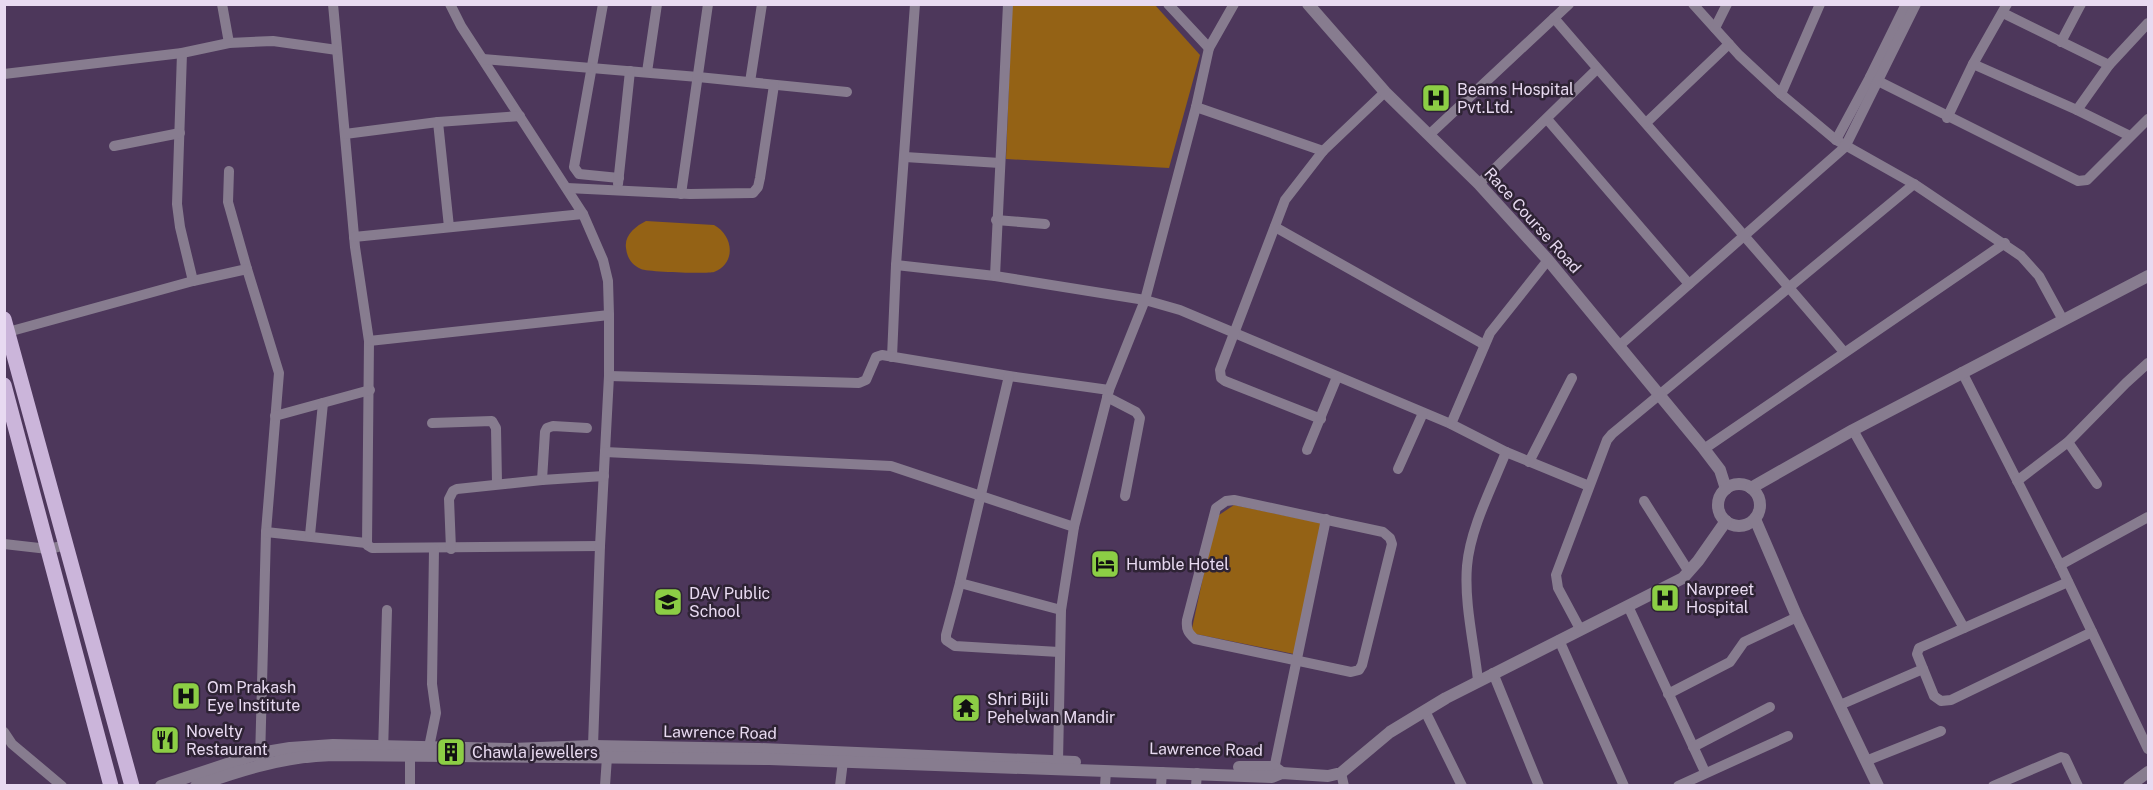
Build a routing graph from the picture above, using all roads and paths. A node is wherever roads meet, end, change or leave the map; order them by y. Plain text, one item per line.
1 (222, 4) edge
2 (333, 4) edge
3 (450, 4) edge
4 (603, 4) edge
5 (657, 4) edge
6 (708, 4) edge
7 (762, 4) edge
8 (915, 4) edge
9 (1008, 4) edge
10 (1168, 4) edge
11 (1234, 4) edge
12 (1308, 4) edge
13 (1569, 4) edge
14 (1693, 4) edge
15 (1727, 4) edge
16 (1820, 4) edge
17 (1906, 4) edge
18 (1916, 4) edge
19 (2081, 4) edge
20 (2005, 9) edge
21 (1554, 18) junction
22 (2148, 23) edge
23 (1715, 28) junction
24 (2061, 42) junction
25 (229, 43) junction
26 (1729, 44) junction
27 (1209, 48) junction
28 (337, 50) junction
29 (182, 53) junction
30 (483, 59) junction
31 (1973, 64) junction
32 (2109, 65) junction
33 (593, 69) junction
34 (1597, 69) junction
35 (630, 70) junction
36 (647, 72) junction
37 (4, 74) edge
38 (698, 77) junction
39 (1874, 79) junction
40 (750, 82) junction
41 (774, 84) junction
42 (847, 92) dead end
43 (1385, 92) junction
44 (1780, 94) junction
45 (1196, 107) junction
46 (2077, 110) junction
47 (520, 116) junction
48 (1547, 118) junction
49 (1947, 118) junction
50 (2148, 119) edge
51 (438, 122) junction
52 (1646, 123) junction
53 (180, 133) junction
54 (345, 134) junction
55 (1430, 134) junction
56 (2130, 136) junction
57 (1840, 143) junction
58 (114, 146) dead end
59 (1323, 151) junction
60 (904, 157) junction
61 (1000, 163) junction
62 (229, 171) dead end
63 (619, 178) junction
64 (1479, 184) junction
65 (1914, 184) junction
66 (567, 188) junction
67 (617, 191) junction
68 (681, 194) junction
69 (583, 214) junction
70 (996, 220) junction
71 (1045, 224) dead end
72 (449, 227) junction
73 (1275, 227) junction
74 (1746, 236) junction
75 (354, 237) junction
76 (2005, 243) junction
77 (1548, 260) junction
78 (896, 265) junction
79 (247, 269) junction
80 (995, 276) junction
81 (2148, 276) edge
82 (193, 281) junction
83 (1689, 284) junction
84 (1790, 287) junction
85 (1145, 300) junction
86 (609, 315) junction
87 (2063, 320) junction
88 (6, 325) edge
89 (1234, 333) junction
90 (369, 341) junction
91 (1484, 344) junction
92 (1620, 345) junction
93 (1844, 352) junction
94 (892, 357) junction
95 (2148, 363) edge
96 (1962, 372) junction
97 (609, 376) junction
98 (1009, 376) junction
99 (1337, 377) junction
100 (1572, 378) dead end
101 (4, 385) edge
102 (370, 390) junction
103 (1108, 393) junction
104 (1660, 394) junction
105 (323, 403) junction
106 (1423, 412) junction
107 (274, 416) junction
108 (1320, 418) junction
109 (432, 423) dead end
110 (1451, 424) junction
111 (10, 427) edge
112 (587, 428) dead end
113 (1853, 430) junction
114 (2068, 442) junction
115 (1704, 449) junction
116 (1307, 450) dead end
117 (605, 452) junction
118 (1506, 452) junction
119 (1529, 462) junction
120 (1398, 469) dead end
121 (1720, 470) junction
122 (604, 476) junction
123 (542, 480) junction
124 (2017, 481) junction
125 (497, 483) junction
126 (2097, 484) dead end
127 (1588, 486) junction
128 (1746, 486) junction
129 (1726, 489) junction
130 (981, 495) junction
131 (1125, 496) dead end
132 (1644, 501) dead end
133 (2148, 517) edge
134 (1326, 519) junction
135 (1755, 519) junction
136 (1726, 521) junction
137 (1074, 527) junction
138 (266, 532) junction
139 (310, 535) junction
140 (366, 543) junction
141 (4, 544) edge
142 (67, 545) junction
143 (600, 546) junction
144 (48, 549) junction
145 (434, 549) junction
146 (451, 549) junction
147 (2060, 565) junction
148 (1689, 572) junction
149 (2068, 582) junction
150 (960, 584) junction
151 (1628, 606) junction
152 (387, 610) dead end
153 (1061, 610) junction
154 (1797, 617) junction
155 (1964, 628) junction
156 (1580, 629) junction
157 (2092, 632) junction
158 (1559, 640) junction
159 (1059, 652) junction
160 (1297, 659) junction
161 (1923, 669) junction
162 (1493, 673) junction
163 (1478, 680) junction
164 (1668, 694) junction
165 (1839, 705) junction
166 (1770, 707) dead end
167 (1425, 711) junction
168 (1941, 731) dead end
169 (4, 732) edge
170 (1788, 736) dead end
171 (593, 746) junction
172 (429, 747) junction
173 (1693, 747) junction
174 (2148, 749) edge
175 (383, 751) junction
176 (705, 753) junction
177 (410, 757) junction
178 (607, 757) junction
179 (260, 759) junction
180 (843, 761) junction
181 (1866, 761) junction
182 (1058, 762) junction
183 (1106, 771) junction
184 (1162, 772) junction
185 (1276, 772) junction
186 (1704, 772) junction
187 (2148, 772) edge
188 (1197, 779) edge
189 (1342, 779) edge
190 (1876, 785) edge
191 (62, 786) edge
192 (111, 786) edge
193 (132, 786) edge
194 (161, 786) edge
195 (196, 786) edge
196 (410, 786) edge
197 (605, 786) edge
198 (840, 786) edge
199 (1105, 786) edge
200 (1161, 786) edge
201 (1462, 786) edge
202 (1539, 786) edge
203 (1624, 786) edge
204 (1678, 786) edge
205 (1993, 786) edge
206 (2078, 786) edge
207 (2129, 786) edge

1 - 25 street
2 - 28 street
3 - 30 street
4 - 33 street
5 - 36 street
6 - 38 street
7 - 40 street
8 - 60 street
9 - 61 street
10 - 27 street
11 - 27 street
12 - 43 street, Race Course Road
13 - 21 street
14 - 23 street
15 - 23 street
16 - 44 street
17 - 39 street
18 - 39 street
19 - 24 street
20 - 24 street
20 - 31 street
21 - 34 street
21 - 55 street
22 - 32 street
23 - 26 street
24 - 32 street
25 - 28 street
25 - 29 street
26 - 44 street
26 - 52 street
27 - 45 street
28 - 54 street
29 - 37 street
29 - 53 street
30 - 33 street
30 - 47 street
31 - 46 street
31 - 49 street
32 - 46 street
33 - 35 street
33 - 63 street
34 - 48 street
34 - 52 street
35 - 36 street
35 - 63 street
36 - 38 street
38 - 40 street
38 - 68 street
39 - 49 street
39 - 57 street
40 - 41 street
41 - 42 street
41 - 68 street
43 - 55 street, Race Course Road
43 - 59 street
44 - 57 street
45 - 59 street
45 - 85 street
46 - 56 street
47 - 51 street
47 - 66 street
48 - 64 street
48 - 83 street
49 - 56 street
50 - 56 street
51 - 54 street
51 - 72 street
52 - 74 street
53 - 58 street
53 - 82 street
54 - 75 street
55 - 64 street, Race Course Road
57 - 65 street
57 - 74 street
59 - 73 street
60 - 61 street
60 - 78 street
61 - 70 street
62 - 79 street
63 - 67 street
64 - 77 street, Race Course Road
65 - 76 street
65 - 84 street
66 - 67 street
66 - 69 street
67 - 68 street
69 - 72 street
69 - 86 street
70 - 71 street
70 - 80 street
72 - 75 street
73 - 89 street
73 - 91 street
74 - 83 street
74 - 84 street
75 - 90 street
76 - 87 street
76 - 93 street
77 - 91 street
77 - 92 street, Race Course Road
78 - 80 street
78 - 94 street
79 - 82 street
79 - 107 street
80 - 85 street
81 - 87 street
82 - 88 street
83 - 92 street
84 - 93 street
84 - 104 street
85 - 89 street
85 - 103 street
86 - 90 street
86 - 97 street
87 - 96 street
88 - 142 main road
89 - 99 street
89 - 108 street
90 - 102 street
91 - 110 street
92 - 104 street, Race Course Road
93 - 115 street
94 - 97 street
94 - 98 street
95 - 114 street
96 - 113 street
96 - 124 street
97 - 117 street
98 - 103 street
98 - 130 street
99 - 106 street
99 - 108 street
100 - 119 street
101 - 111 main road
102 - 105 street
102 - 140 street
103 - 131 street
103 - 137 street
104 - 115 street, Race Course Road
104 - 127 street
105 - 107 street
105 - 139 street
106 - 110 street
106 - 120 street
107 - 138 street
108 - 116 street
109 - 125 street
110 - 118 street
111 - 144 main road
112 - 123 street
113 - 128 street
113 - 155 street
114 - 124 street
114 - 126 street
115 - 121 street, Race Course Road
117 - 122 street
117 - 130 street
118 - 119 street
118 - 163 street
119 - 127 street
121 - 128 street
121 - 129 street
122 - 123 street
122 - 143 street
123 - 125 street
124 - 147 street
125 - 146 street
127 - 156 street
128 - 129 street
128 - 135 street
129 - 136 street
130 - 137 street
130 - 150 street
132 - 148 street
133 - 147 street
134 - 160 street
134 - 160 street
134 - 160 street
135 - 136 street
135 - 154 street
136 - 148 street
137 - 153 street
138 - 139 street
138 - 179 street
139 - 140 street
140 - 145 street
141 - 144 street
142 - 144 street
142 - 193 main road
143 - 146 street
143 - 171 street
144 - 192 main road
145 - 146 street
145 - 172 street
147 - 149 street
148 - 151 street
149 - 155 street
149 - 157 street
150 - 153 street
150 - 159 street
151 - 156 street
151 - 164 street
152 - 175 street
153 - 159 street
154 - 164 street
154 - 165 street
155 - 161 street
156 - 158 street
157 - 161 street
157 - 174 street
158 - 162 street
158 - 203 street
159 - 182 street
160 - 185 street
161 - 165 street
162 - 163 street
162 - 202 street
163 - 167 street
164 - 173 street
165 - 181 street
166 - 173 street
167 - 189 street
167 - 201 street
168 - 181 street
169 - 191 street
170 - 186 street
171 - 172 street, Lawrence Road
171 - 176 street, Lawrence Road
172 - 175 street, Lawrence Road
173 - 186 street
175 - 177 street, Lawrence Road
175 - 179 street, Lawrence Road
176 - 178 street, Lawrence Road
176 - 180 street, Lawrence Road
176 - 182 street, Lawrence Road
177 - 178 street, Lawrence Road
177 - 196 street
178 - 197 street
179 - 194 street, Lawrence Road
179 - 195 street, Lawrence Road
180 - 183 street, Lawrence Road
180 - 198 street
181 - 190 street
182 - 185 street, Lawrence Road
183 - 184 street, Lawrence Road
183 - 199 street
184 - 188 street, Lawrence Road
184 - 200 street
185 - 188 street, Lawrence Road
185 - 189 street, Lawrence Road
186 - 204 street
187 - 207 street
205 - 206 street

